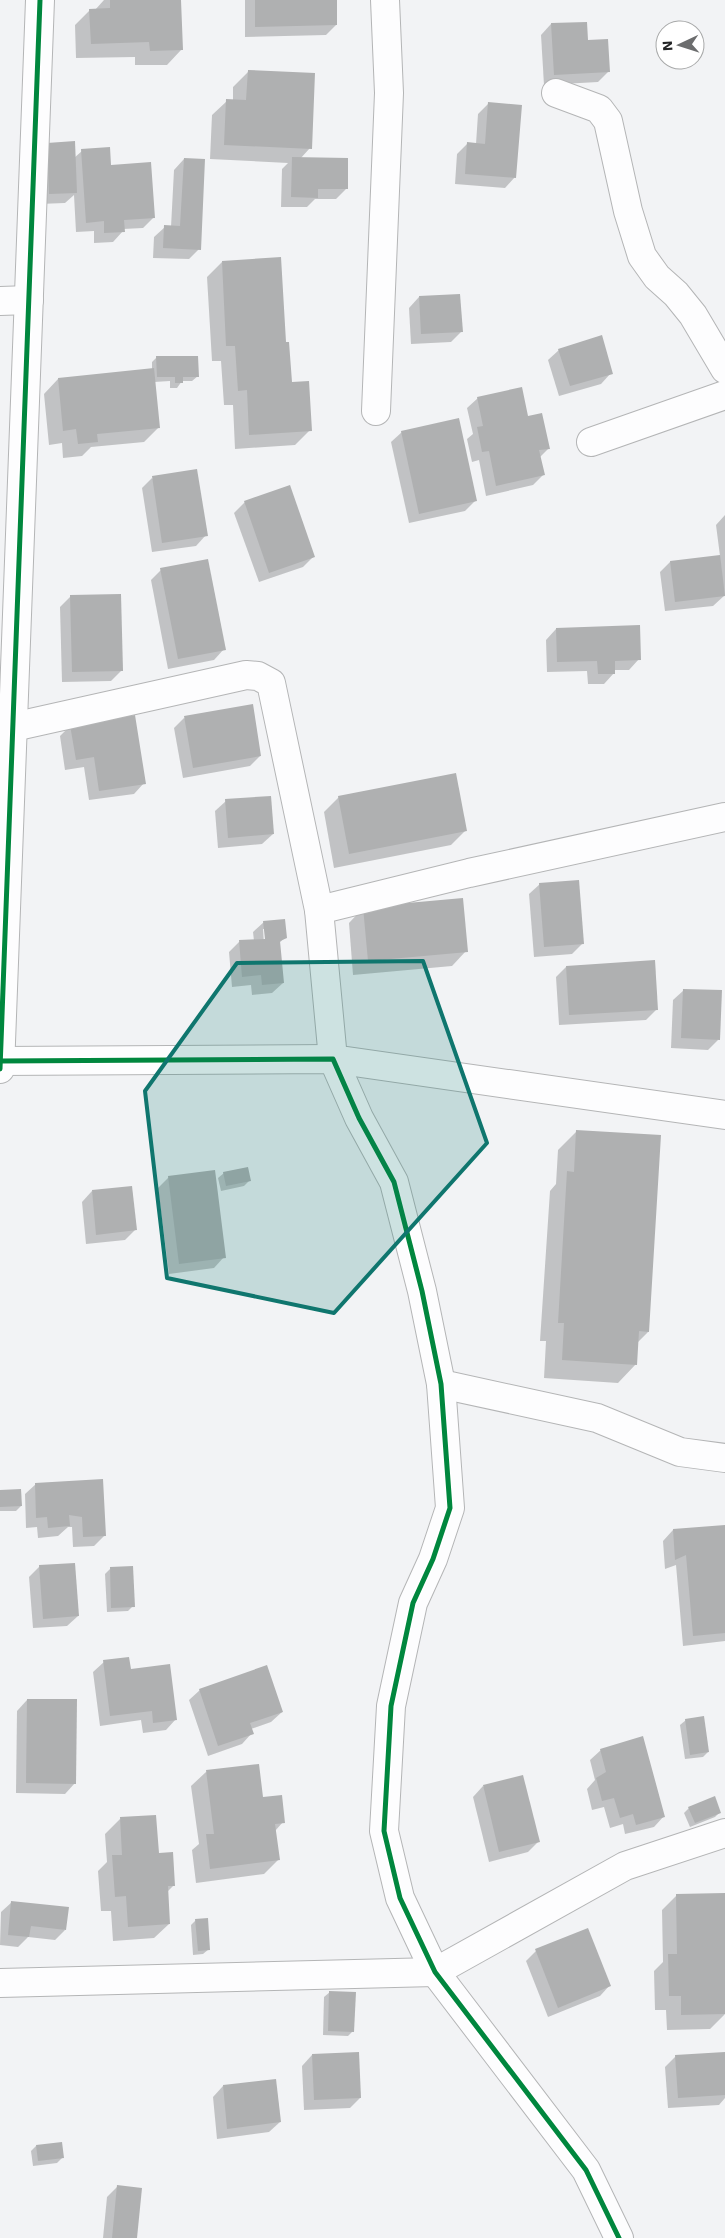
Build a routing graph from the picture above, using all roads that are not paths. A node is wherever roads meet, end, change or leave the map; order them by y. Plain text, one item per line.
1 (40, 0) edge
2 (386, 0) edge
3 (556, 93) dead end
4 (29, 300) junction
5 (0, 301) edge
6 (725, 369) edge
7 (725, 395) edge
8 (376, 411) dead end
9 (591, 442) dead end
10 (10, 556) edge
11 (13, 727) junction
12 (5, 784) edge
13 (725, 817) edge
14 (319, 910) junction
15 (333, 1059) junction
16 (0, 1061) edge
17 (0, 1069) edge
18 (725, 1115) edge
19 (441, 1384) junction
20 (725, 1458) edge
21 (725, 1833) edge
22 (435, 1972) junction
23 (0, 1983) edge
24 (619, 2238) edge

1 - 4 street
2 - 8 street
3 - 6 street
4 - 5 street
4 - 10 street
7 - 9 street
10 - 11 street
11 - 12 street
11 - 14 street
12 - 16 street
13 - 14 street
14 - 15 street
15 - 16 street
15 - 18 street
15 - 19 street
16 - 17 street
19 - 20 street
19 - 22 street
21 - 22 street
22 - 23 street
22 - 24 street

